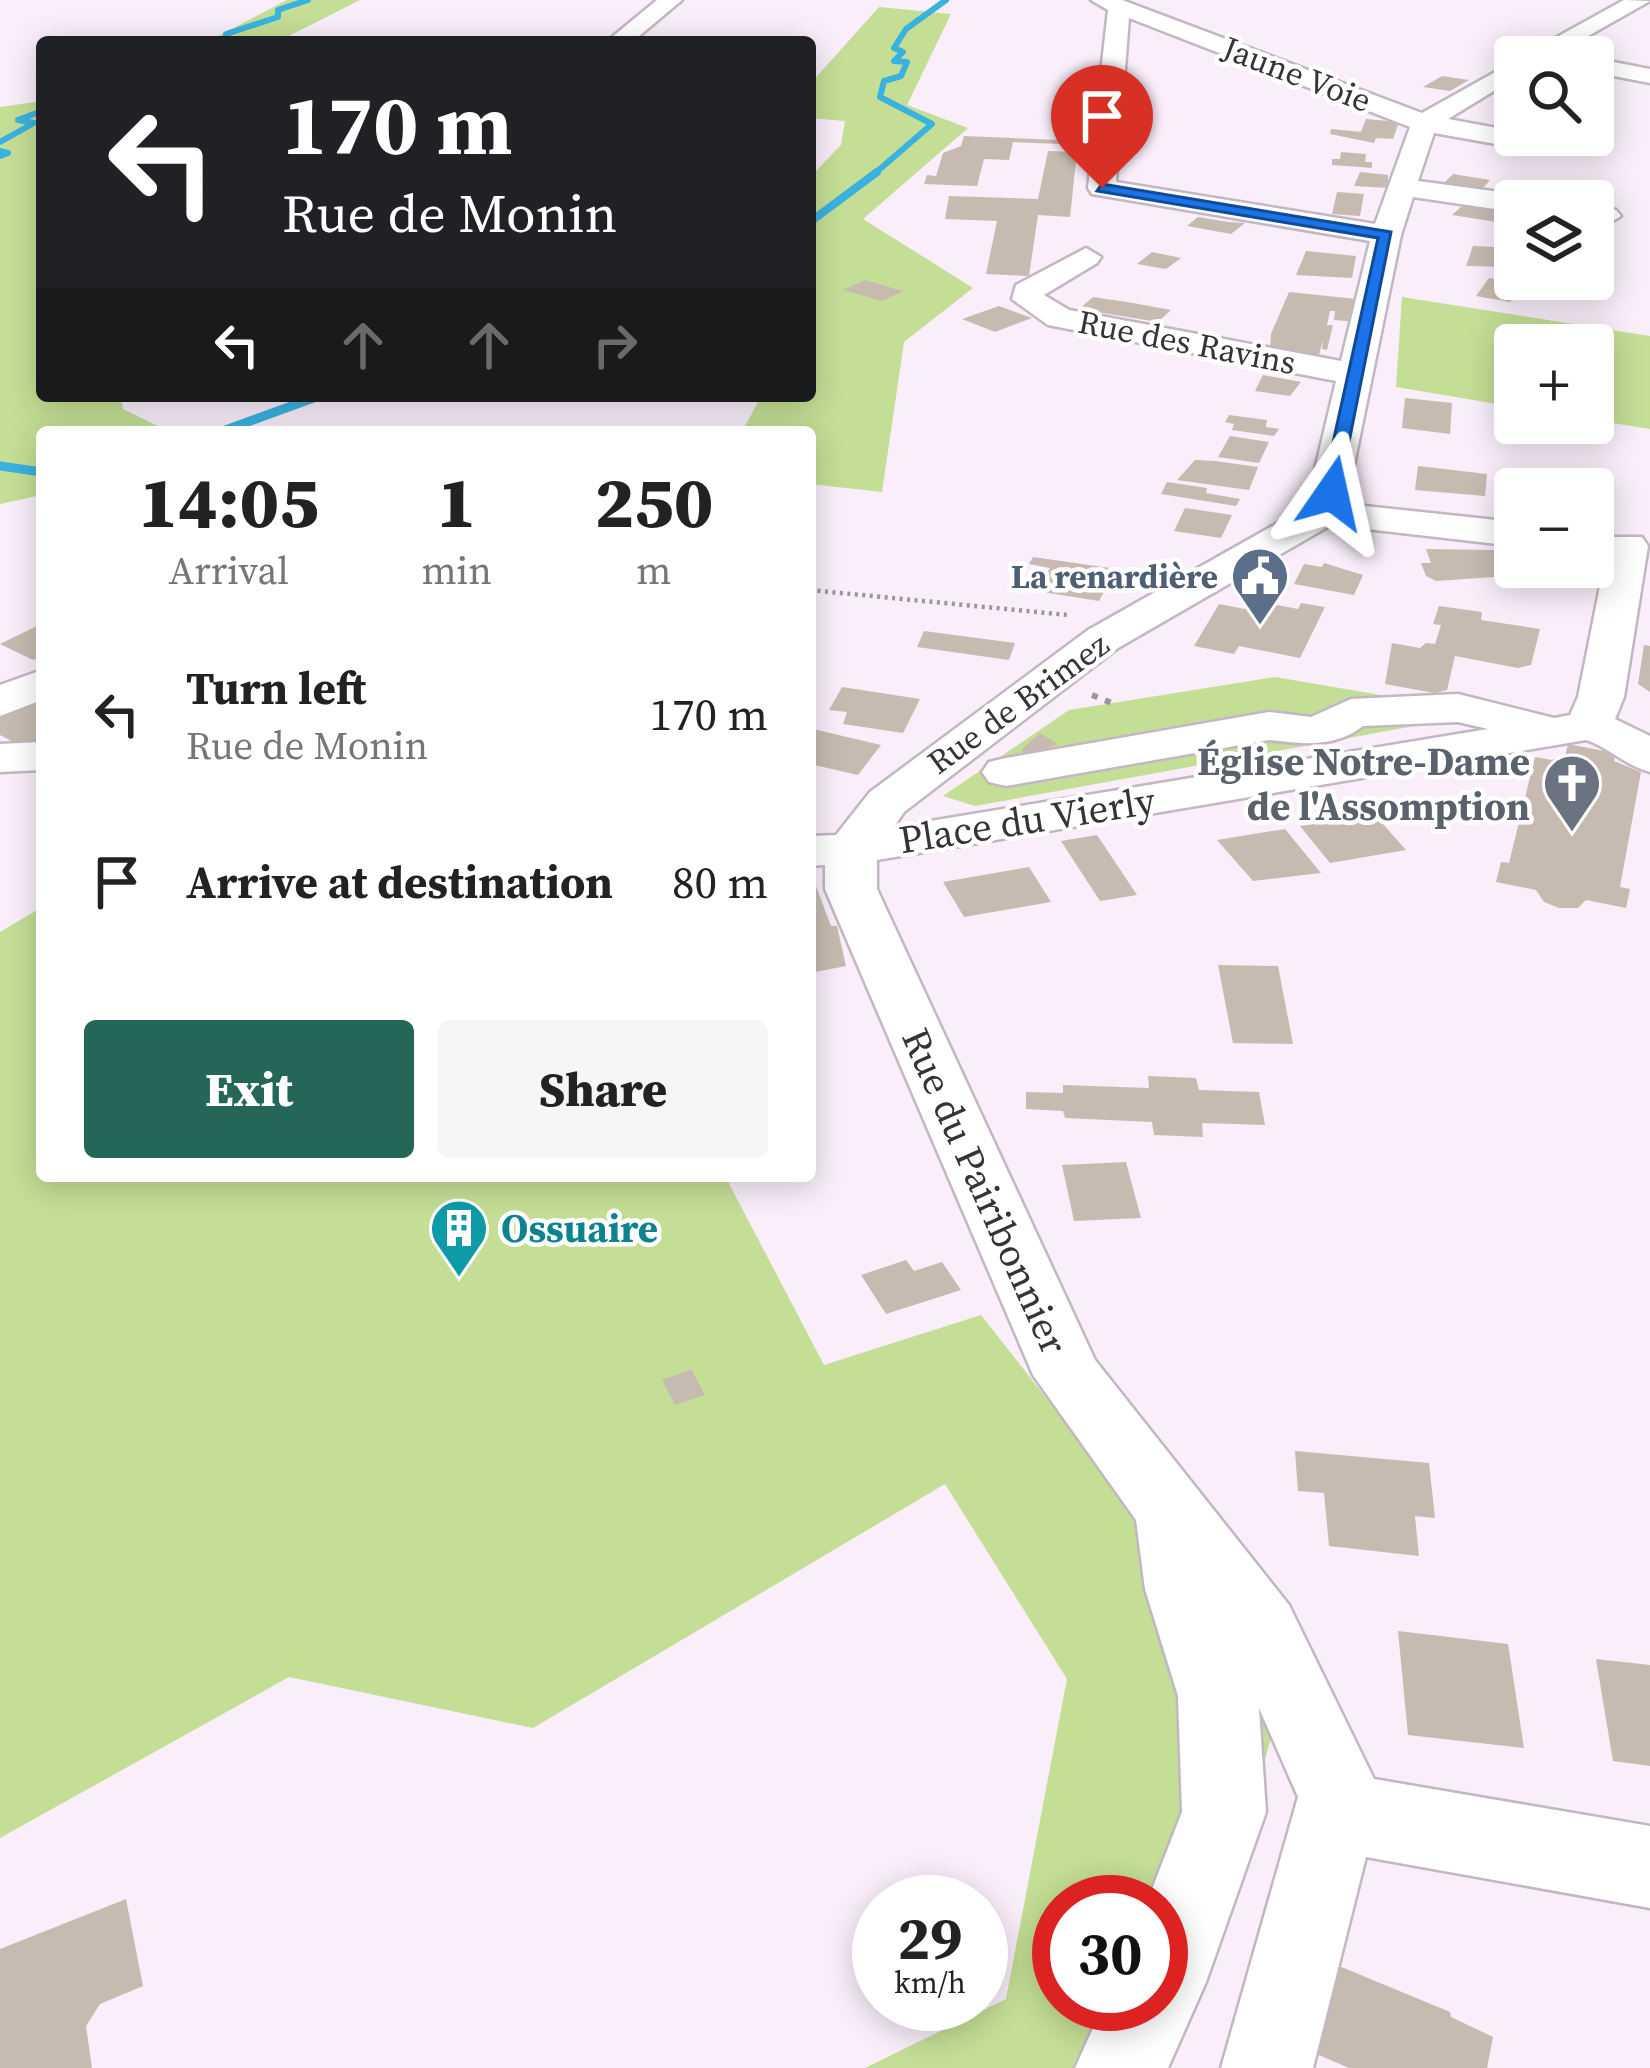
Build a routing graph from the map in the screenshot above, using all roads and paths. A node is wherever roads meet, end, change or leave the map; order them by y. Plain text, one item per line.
1 (670, 0) edge
2 (1640, 0) edge
3 (1111, 3) edge
4 (625, 36) edge
5 (1577, 36) edge
6 (1614, 68) edge
7 (1650, 76) edge
8 (1494, 83) edge
9 (1424, 123) junction
10 (1494, 135) edge
11 (1402, 187) junction
12 (1187, 200) junction
13 (1494, 200) edge
14 (1147, 223) dead end
15 (1096, 227) junction
16 (1386, 235) junction
17 (1355, 374) junction
18 (1324, 514) junction
19 (1494, 532) edge
20 (1624, 545) edge
21 (816, 591) edge
22 (1122, 628) junction
23 (36, 686) edge
24 (0, 702) edge
25 (1573, 728) junction
26 (36, 756) edge
27 (0, 758) edge
28 (1650, 758) edge
29 (1006, 772) dead end
30 (831, 850) edge
31 (1172, 1508) junction
32 (1338, 1804) junction
33 (1650, 1867) edge
34 (1188, 1909) edge
35 (1138, 2031) edge
36 (1121, 2068) edge
37 (1267, 2068) edge

1 - 4 street
2 - 5 street
3 - 9 street, Jaune Voie
3 - 15 street
6 - 7 street
8 - 9 street
9 - 10 street, Jaune Voie
9 - 11 street
11 - 13 street
11 - 16 street
12 - 14 street
12 - 15 street
12 - 16 street
15 - 17 street, Rue des Ravins
16 - 17 street
17 - 18 street
18 - 19 street
18 - 22 street, Rue de Brimez
20 - 25 street
21 - 22 path
22 - 30 street, Rue de Brimez
23 - 24 street
25 - 28 street
25 - 29 street
25 - 30 street, Place du Vierly
26 - 27 street
30 - 31 street, Rue du Pairibonnier
31 - 32 street, Rue du Pairibonnier
31 - 34 street
32 - 33 street
32 - 37 street
35 - 36 street

